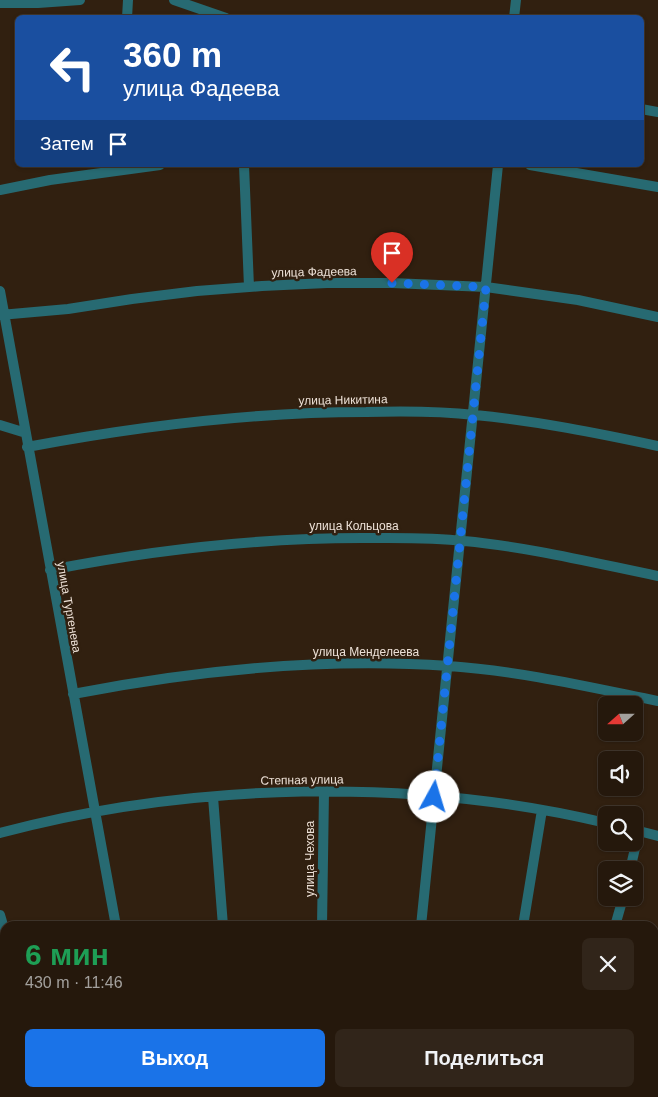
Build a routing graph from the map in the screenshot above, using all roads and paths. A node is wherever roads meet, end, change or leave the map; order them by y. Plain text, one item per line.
1 (80, 0) edge
2 (128, 0) edge
3 (174, 0) edge
4 (516, 0) edge
5 (38, 2) edge
6 (0, 3) edge
7 (127, 15) edge
8 (217, 15) edge
9 (514, 15) edge
10 (644, 110) edge
11 (658, 112) edge
12 (119, 167) edge
13 (244, 167) edge
14 (498, 167) edge
15 (542, 167) edge
16 (658, 187) edge
17 (0, 190) edge
18 (249, 286) junction
19 (486, 287) junction
20 (0, 291) edge
21 (2, 315) edge
22 (658, 317) edge
23 (473, 415) junction
24 (0, 425) edge
25 (26, 433) junction
26 (658, 446) edge
27 (27, 447) junction
28 (460, 540) junction
29 (50, 570) junction
30 (658, 576) edge
31 (448, 666) junction
32 (73, 694) junction
33 (658, 701) edge
34 (324, 792) junction
35 (213, 797) junction
36 (434, 797) junction
37 (542, 810) junction
38 (94, 812) junction
39 (598, 821) edge
40 (643, 832) edge
41 (0, 833) edge
42 (658, 836) edge
43 (620, 906) edge
44 (115, 921) edge
45 (223, 921) edge
46 (322, 921) edge
47 (422, 921) edge
48 (524, 921) edge
49 (616, 921) edge

1 - 5 street
2 - 7 street
3 - 8 street
4 - 9 street
5 - 6 street
10 - 11 street
12 - 17 street
13 - 18 street
14 - 19 street
15 - 16 street
18 - 19 street, улица Фадеева
18 - 21 street, улица Фадеева
19 - 22 street, улица Фадеева
19 - 23 street
20 - 21 street, улица Тургенева
21 - 25 street, улица Тургенева
23 - 26 street, улица Никитина
23 - 27 street, улица Никитина
23 - 28 street
24 - 25 street
25 - 27 street, улица Тургенева
27 - 29 street, улица Тургенева
28 - 29 street, улица Кольцова
28 - 30 street, улица Кольцова
28 - 31 street
29 - 32 street, улица Тургенева
31 - 32 street, улица Менделеева
31 - 33 street, улица Менделеева
31 - 36 street
32 - 38 street, улица Тургенева
34 - 35 street, Степная улица
34 - 36 street, Степная улица
34 - 46 street, улица Чехова
35 - 38 street, Степная улица
35 - 45 street
36 - 37 street, Степная улица
36 - 47 street
37 - 39 street, Степная улица
37 - 48 street
38 - 41 street, Степная улица
38 - 44 street, улица Тургенева
40 - 42 street
43 - 49 street

